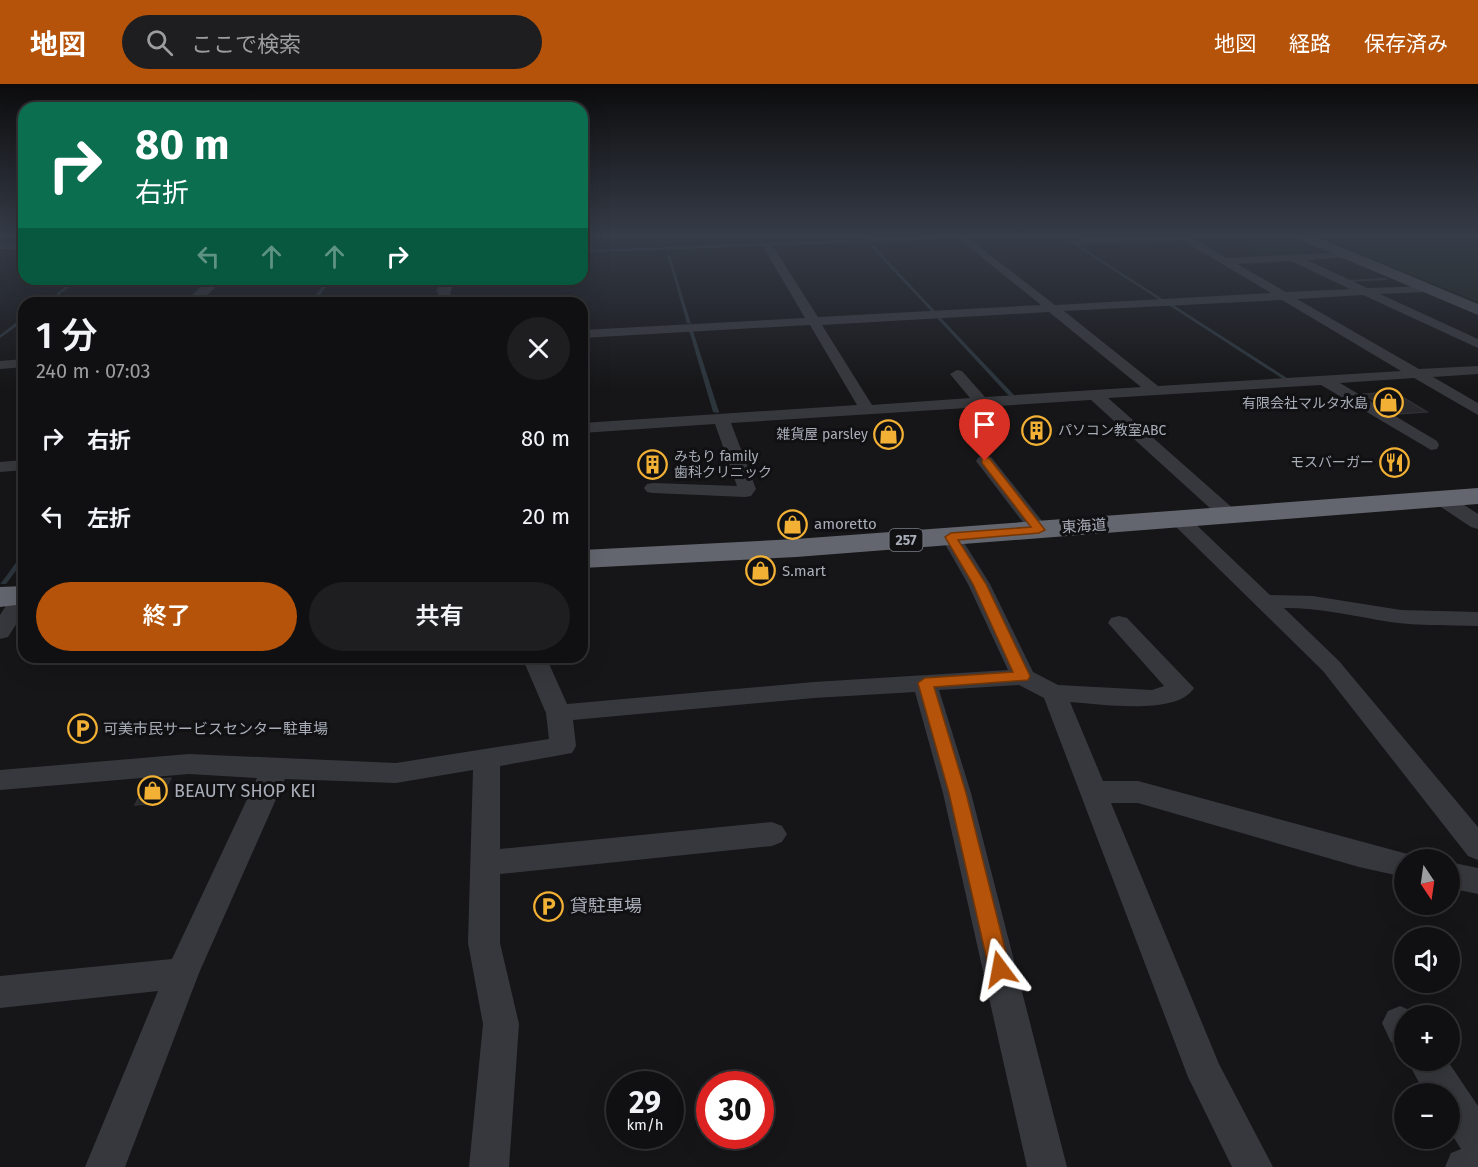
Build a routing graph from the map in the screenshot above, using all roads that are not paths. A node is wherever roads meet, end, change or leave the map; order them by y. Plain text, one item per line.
1 (793, 288) edge
2 (1026, 288) edge
3 (1269, 288) edge
4 (1356, 288) edge
5 (1427, 288) joint
6 (1366, 292) junction
7 (1284, 296) junction
8 (1053, 309) junction
9 (1478, 310) edge
10 (814, 321) junction
11 (588, 334) edge
12 (1478, 344) edge
13 (18, 364) edge
14 (0, 365) edge
15 (1478, 370) edge
16 (957, 374) dead end
17 (1415, 374) junction
18 (1324, 380) junction
19 (1155, 391) junction
20 (1095, 395) junction
21 (981, 402) junction
22 (868, 410) junction
23 (1478, 410) edge
24 (721, 419) junction
25 (588, 428) edge
26 (1431, 445) dead end
27 (985, 461) dead end
28 (18, 465) edge
29 (0, 466) edge
30 (653, 488) dead end
31 (1478, 496) edge
32 (1442, 499) junction
33 (1229, 515) junction
34 (1179, 519) junction
35 (1478, 523) edge
36 (1039, 530) junction
37 (951, 537) junction
38 (588, 559) edge
39 (18, 596) edge
40 (0, 597) edge
41 (1266, 602) junction
42 (18, 604) edge
43 (1478, 619) edge
44 (1119, 623) dead end
45 (0, 632) edge
46 (537, 663) edge
47 (1023, 676) junction
48 (925, 683) junction
49 (1054, 693) junction
50 (559, 713) junction
51 (487, 758) junction
52 (278, 768) junction
53 (0, 780) edge
54 (1093, 792) junction
55 (772, 834) dead end
56 (1478, 848) edge
57 (485, 863) junction
58 (1394, 863) edge
59 (1460, 877) edge
60 (1478, 881) edge
61 (182, 973) junction
62 (0, 992) edge
63 (1460, 1113) edge
64 (1478, 1139) edge
65 (1478, 1164) edge
66 (105, 1167) edge
67 (489, 1167) edge
68 (1047, 1167) edge
69 (1254, 1167) edge
70 (1465, 1167) edge

1 - 10 street
2 - 8 street
3 - 7 street
4 - 6 street
5 - 6 street
5 - 9 street
6 - 7 street
6 - 12 street
7 - 8 street
7 - 17 street
8 - 10 street
8 - 19 street
10 - 11 street
10 - 22 street
13 - 14 street
15 - 17 street
16 - 21 street
17 - 18 street
17 - 23 street
18 - 19 street
18 - 26 street
19 - 20 street
20 - 21 street
20 - 33 street
21 - 22 street
22 - 24 street
24 - 25 street
24 - 30 street
27 - 36 street
28 - 29 street
31 - 32 highway, 東海道 / 257
32 - 33 highway, 東海道 / 257
32 - 35 street
33 - 34 highway, 東海道 / 257
34 - 36 highway, 東海道 / 257
34 - 41 street
36 - 37 highway, 東海道 / 257
37 - 38 highway, 東海道 / 257
37 - 47 street
39 - 40 highway
41 - 43 street
41 - 56 street
42 - 45 street
44 - 49 street
46 - 50 street
47 - 48 street
47 - 49 street
48 - 50 street
48 - 68 street
49 - 54 street
50 - 51 street
51 - 52 street
51 - 57 street
52 - 53 street
52 - 61 street
54 - 58 street
54 - 69 street
55 - 57 street
57 - 67 street
59 - 60 street
61 - 62 street
61 - 66 street
63 - 64 street
65 - 70 street

